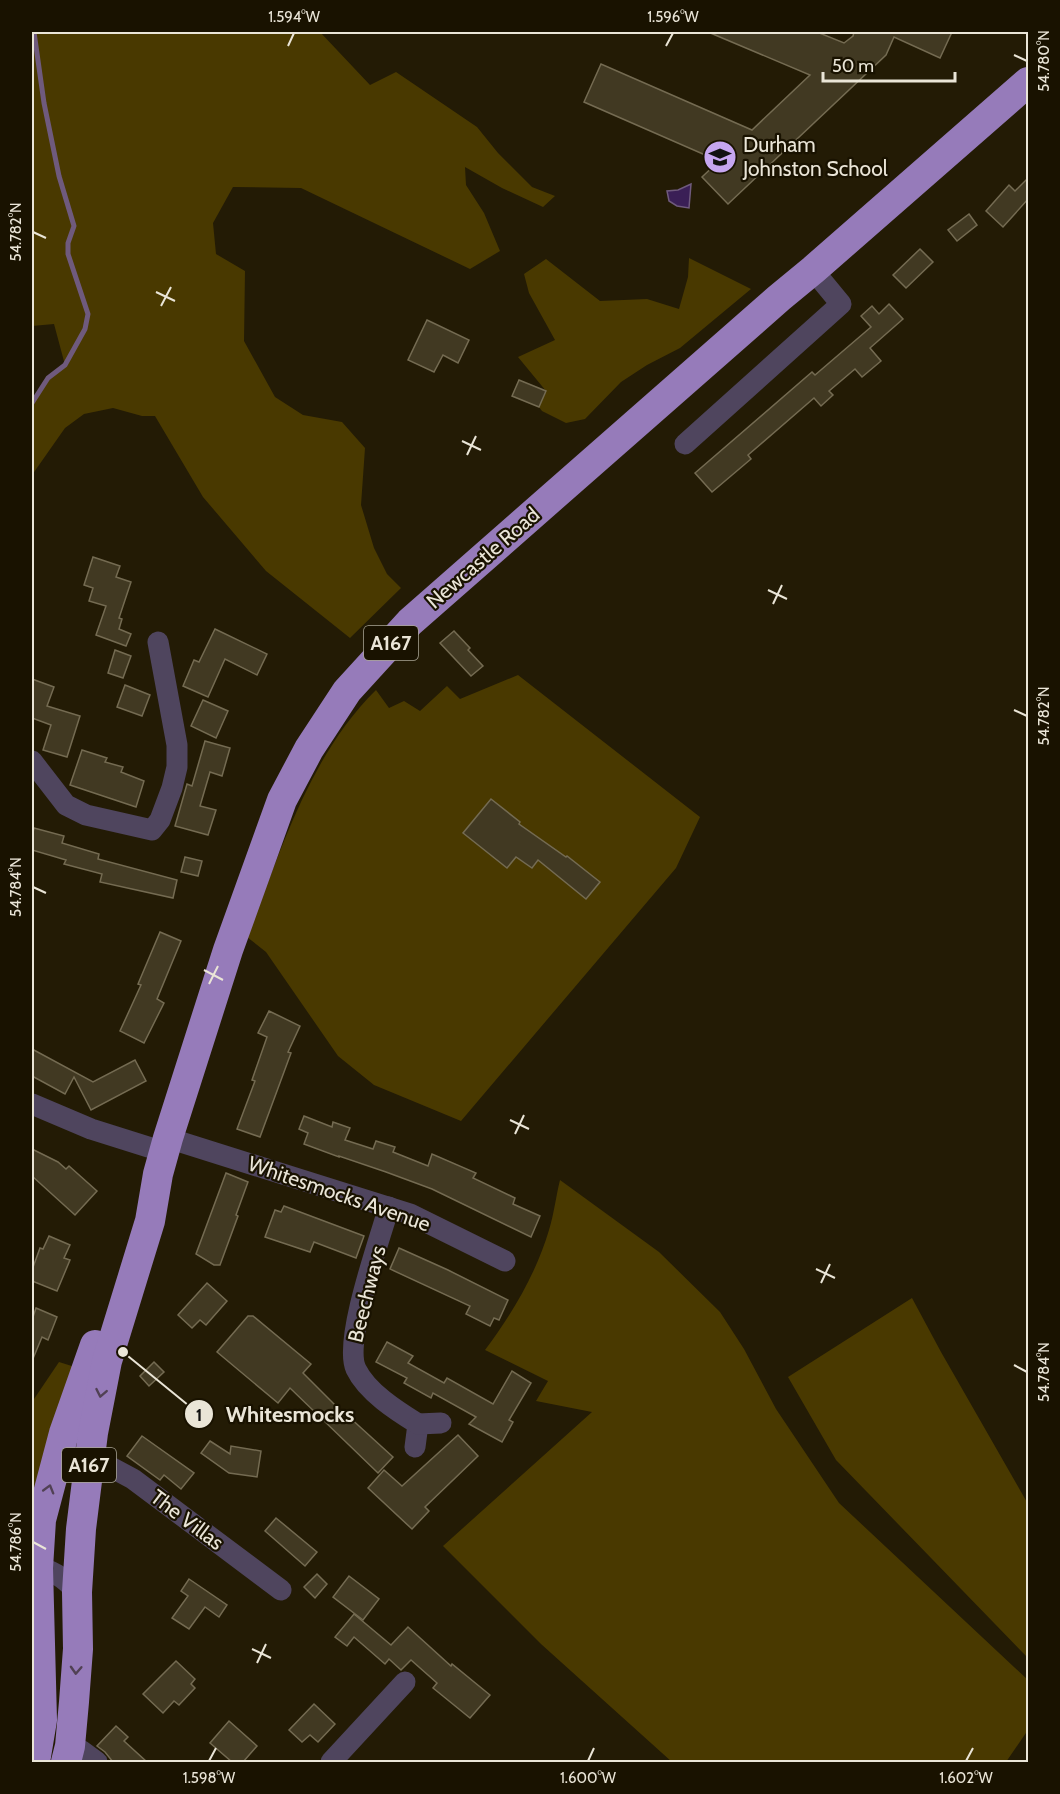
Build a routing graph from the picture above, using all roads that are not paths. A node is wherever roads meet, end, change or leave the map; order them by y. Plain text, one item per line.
1 (1029, 82) edge
2 (813, 270) junction
3 (685, 444) dead end
4 (159, 642) dead end
5 (32, 762) edge
6 (32, 1104) edge
7 (164, 1154) junction
8 (389, 1207) junction
9 (505, 1261) dead end
10 (441, 1423) dead end
11 (418, 1424) junction
12 (415, 1447) dead end
13 (90, 1456) junction
14 (35, 1568) edge
15 (280, 1590) dead end
16 (77, 1592) junction
17 (77, 1627) junction
18 (36, 1660) edge
19 (405, 1682) dead end
20 (68, 1754) edge
21 (35, 1762) edge
22 (97, 1762) edge
23 (331, 1762) edge

1 - 2 highway, A167
2 - 3 street
2 - 7 highway, Newcastle Road / A167
4 - 5 street
6 - 7 street, Whitesmocks Avenue
7 - 8 street, Whitesmocks Avenue
7 -> 13 highway, A167
14 -> 7 highway, A167
8 - 9 street, Whitesmocks Avenue
8 - 11 street, Beechways
10 - 11 street
11 - 12 street
13 - 15 street, The Villas
13 - 16 highway, A167
14 - 16 street
14 - 18 highway, A167
16 - 17 highway, A167
17 - 18 street
17 -> 20 highway, A167
18 - 21 highway, A167
19 - 23 street
20 - 22 street

